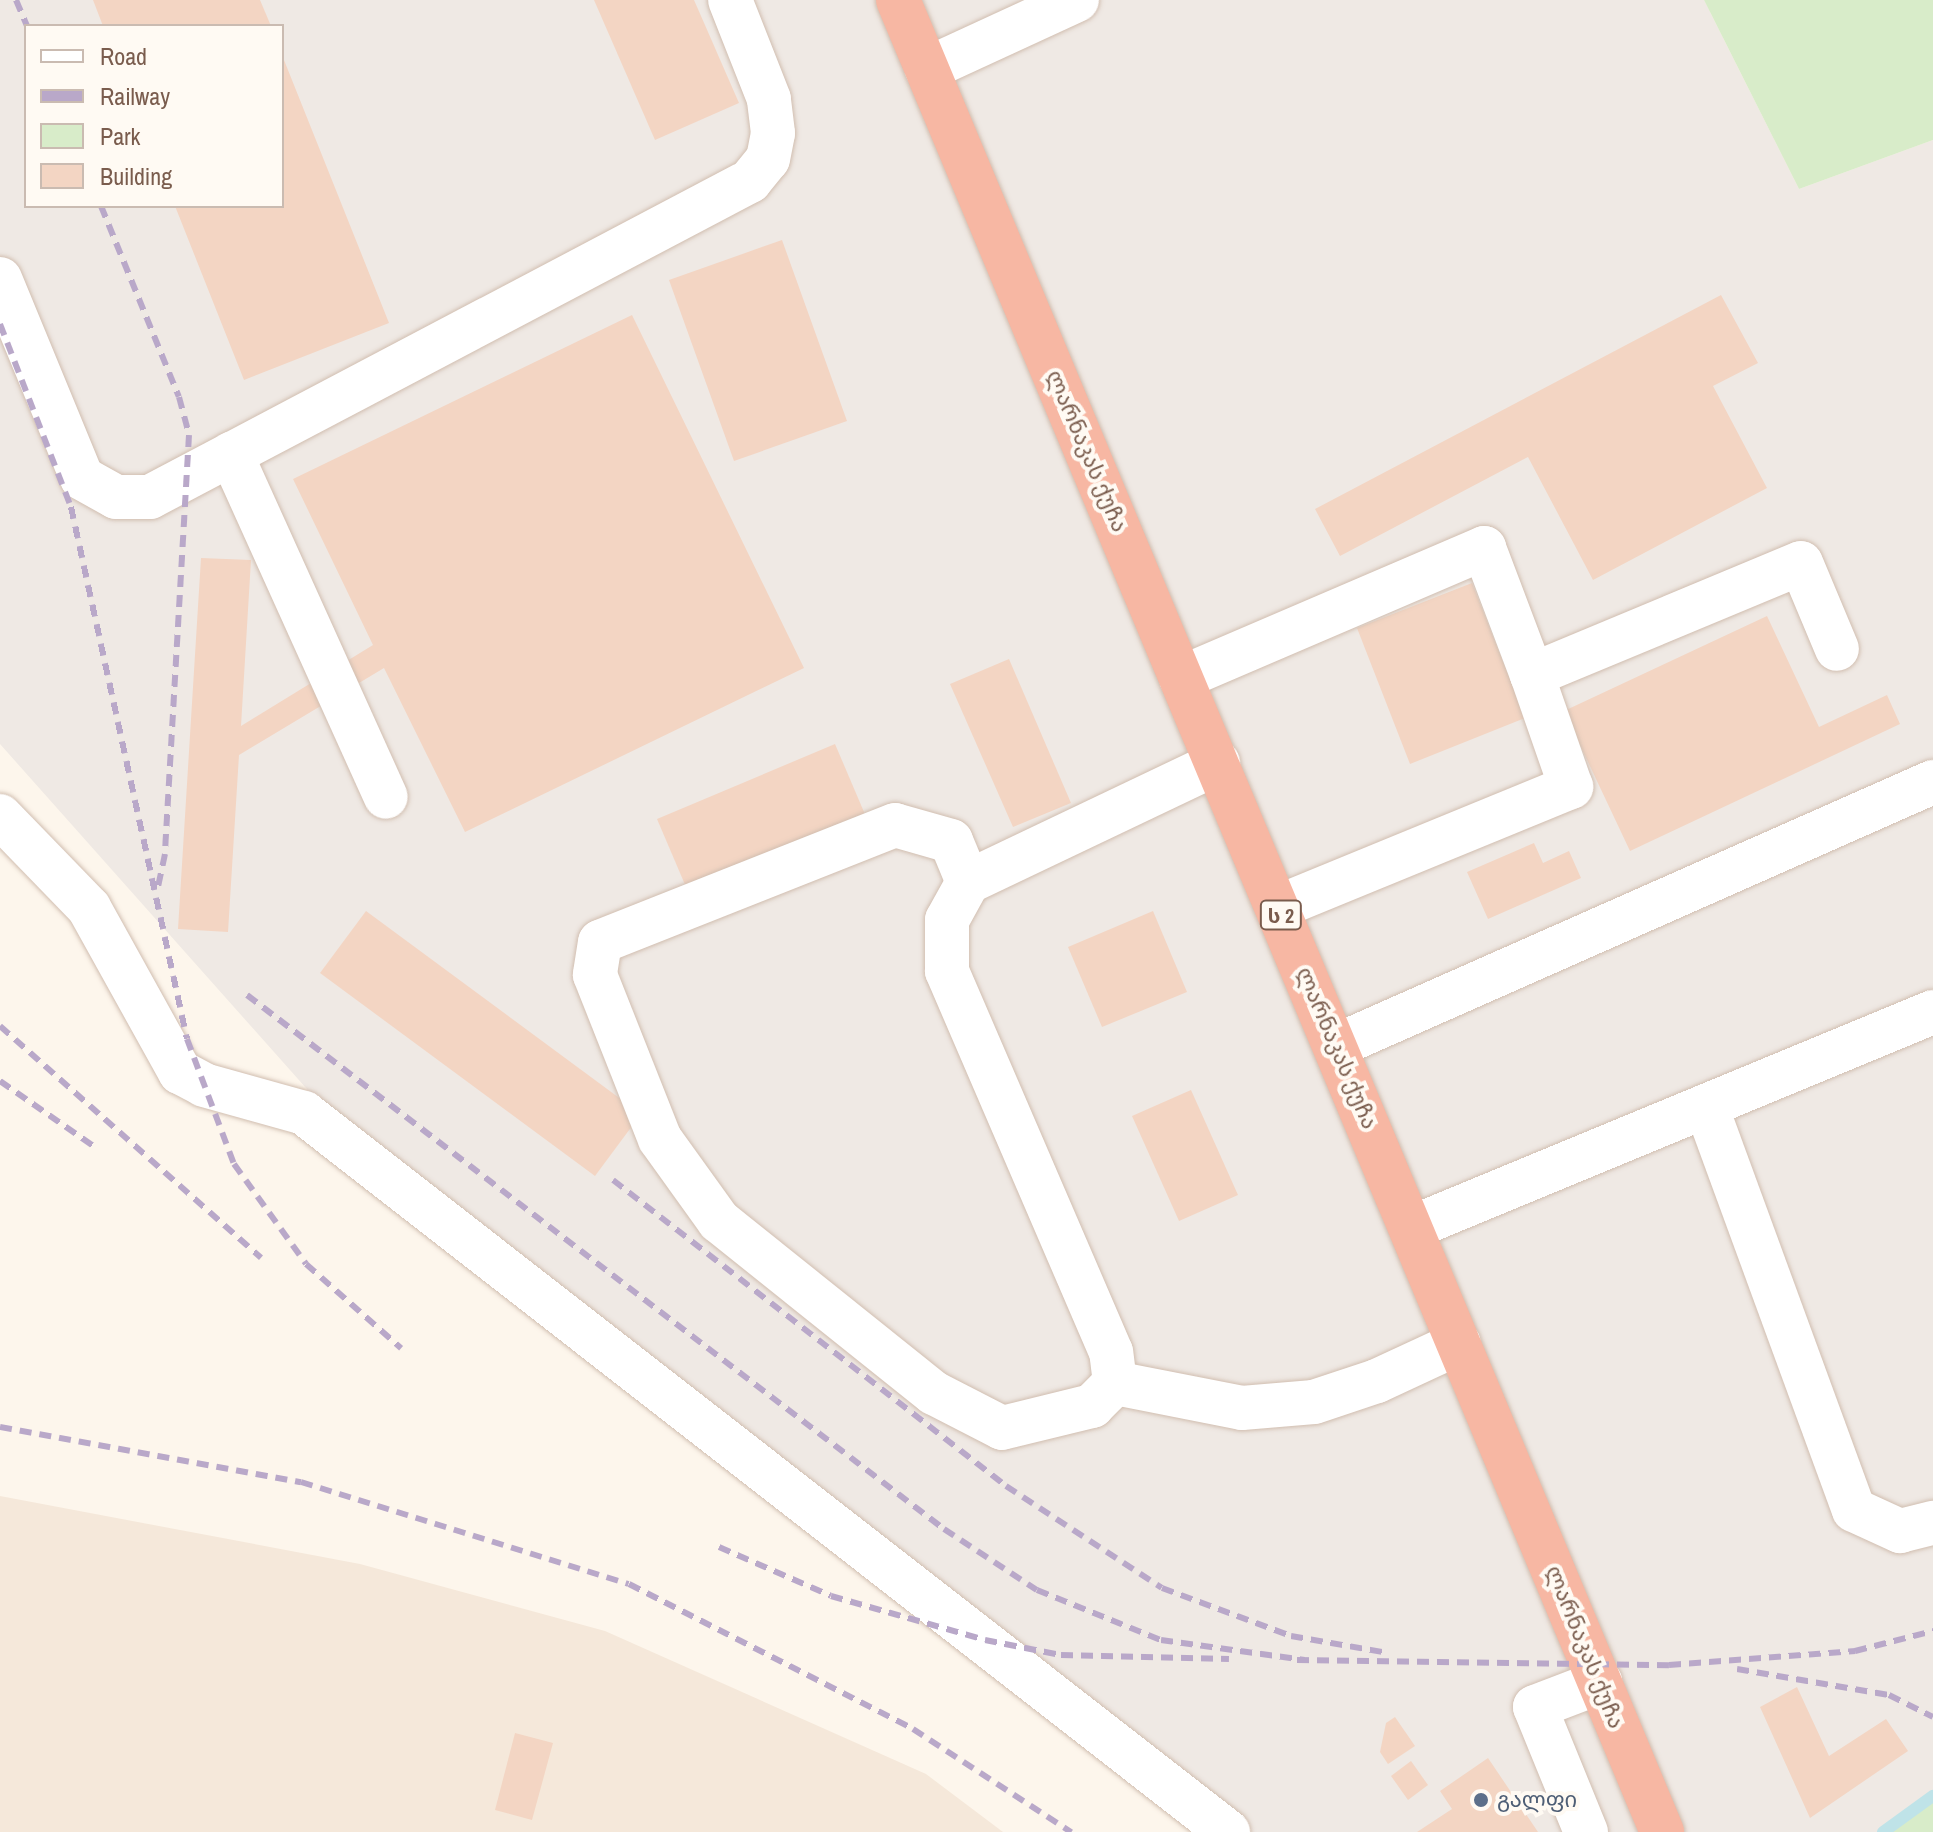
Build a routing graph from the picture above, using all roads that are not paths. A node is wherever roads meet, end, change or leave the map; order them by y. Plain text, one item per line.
1 (730, 0) edge
2 (898, 0) edge
3 (1077, 0) edge
4 (927, 69) junction
5 (0, 279) edge
6 (231, 454) junction
7 (1837, 649) dead end
8 (1532, 675) junction
9 (1181, 678) junction
10 (1218, 763) junction
11 (1933, 782) edge
12 (386, 797) dead end
13 (0, 816) edge
14 (968, 882) junction
15 (1278, 907) junction
16 (1933, 1012) edge
17 (1336, 1046) junction
18 (1706, 1106) junction
19 (1411, 1228) junction
20 (1459, 1343) junction
21 (1115, 1383) junction
22 (1933, 1523) edge
23 (1600, 1682) junction
24 (1228, 1832) edge
25 (1586, 1832) edge
26 (1662, 1832) edge

1 - 6 street
2 - 4 highway, ლარნაკას ქუჩა / ს 2
3 - 4 street
4 - 9 highway, ლარნაკას ქუჩა / ს 2
5 - 6 street
6 - 12 street
7 - 8 street
8 - 9 street
8 - 15 street
9 - 10 highway, ლარნაკას ქუჩა / ს 2
10 - 14 street
10 - 15 highway, ლარნაკას ქუჩა / ს 2
11 - 17 street
13 - 24 street
14 - 21 street
14 - 21 street
15 - 17 highway, ლარნაკას ქუჩა / ს 2
16 - 18 street
17 - 19 highway, ლარნაკას ქუჩა / ს 2
18 - 19 street
18 - 22 street
19 - 20 highway, ლარნაკას ქუჩა / ს 2
20 - 21 street
20 - 23 highway, ლარნაკას ქუჩა / ს 2
23 - 25 street
23 - 26 highway, ლარნაკას ქუჩა / ს 2

